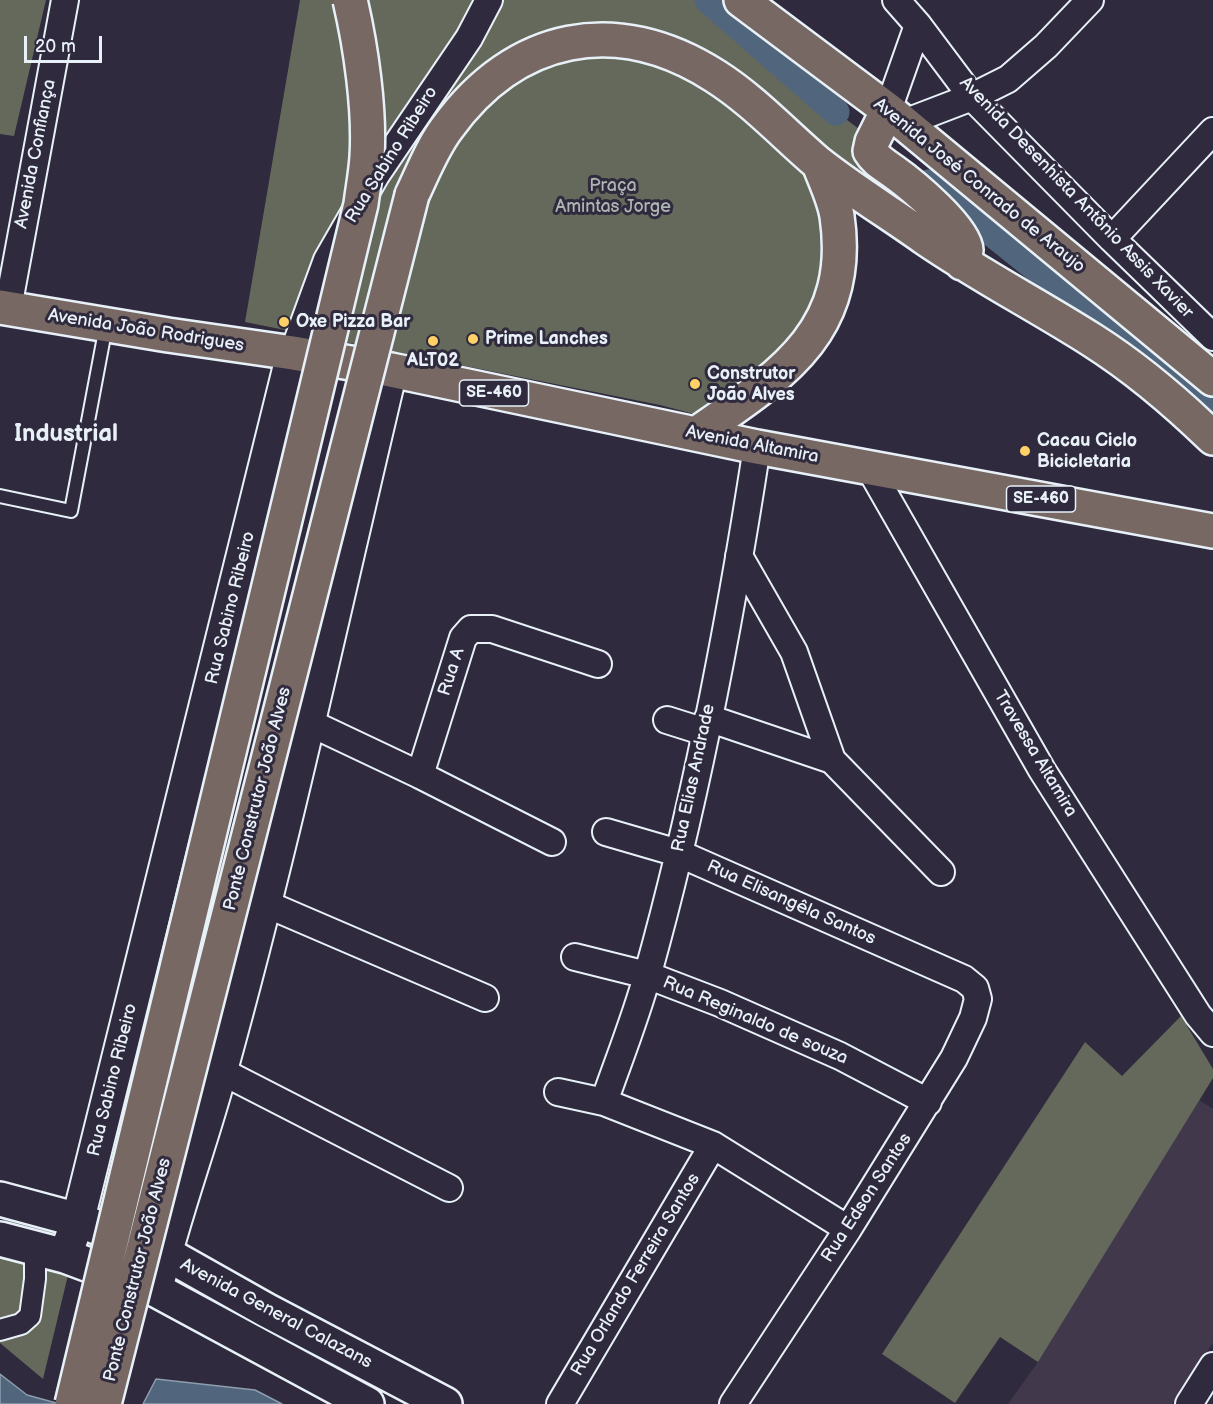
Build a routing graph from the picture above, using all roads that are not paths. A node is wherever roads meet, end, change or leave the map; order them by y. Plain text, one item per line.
1 (65, 0) edge
2 (350, 0) edge
3 (489, 0) edge
4 (741, 0) edge
5 (896, 0) edge
6 (1090, 0) edge
7 (918, 25) junction
8 (972, 97) junction
9 (896, 116) junction
10 (1213, 131) edge
11 (819, 164) junction
12 (1112, 239) junction
13 (962, 263) junction
14 (4, 308) edge
15 (106, 325) junction
16 (1213, 337) edge
17 (293, 353) junction
18 (391, 370) junction
19 (1213, 379) edge
20 (696, 434) junction
21 (1213, 438) edge
22 (757, 447) junction
23 (869, 467) junction
24 (0, 496) edge
25 (1213, 531) edge
26 (739, 556) junction
27 (598, 664) dead end
28 (668, 720) dead end
29 (308, 722) junction
30 (707, 725) junction
31 (832, 760) junction
32 (420, 775) junction
33 (606, 832) dead end
34 (552, 842) dead end
35 (678, 853) junction
36 (941, 872) dead end
37 (264, 903) junction
38 (575, 957) dead end
39 (648, 975) junction
40 (972, 984) joint
41 (485, 998) dead end
42 (1213, 1033) edge
43 (221, 1071) junction
44 (558, 1092) dead end
45 (604, 1102) junction
46 (928, 1102) junction
47 (713, 1145) junction
48 (449, 1188) dead end
49 (0, 1199) edge
50 (78, 1220) junction
51 (848, 1228) junction
52 (28, 1247) edge
53 (165, 1253) junction
54 (156, 1290) junction
55 (0, 1330) edge
56 (1213, 1366) edge
57 (72, 1404) edge
58 (104, 1404) edge
59 (367, 1404) edge
60 (445, 1404) edge
61 (560, 1404) edge
62 (733, 1404) edge
63 (1189, 1404) edge

1 - 14 street, Avenida Confiança
2 - 57 main road, Ponte Construtor João Alves, bridge
3 - 17 street, Rua Sabino Ribeiro
4 - 9 main road, Avenida José Conrado de Araujo
5 - 7 street, Avenida Desenhista Antônio Assis Xavier
6 - 8 street
7 - 8 street, Avenida Desenhista Antônio Assis Xavier
7 - 9 street
8 - 9 street
8 - 12 street, Avenida Desenhista Antônio Assis Xavier
9 - 13 main road
9 - 19 main road, Avenida José Conrado de Araujo
10 - 12 street
11 - 13 main road
11 - 20 main road
11 - 58 main road, Ponte Construtor João Alves, bridge
12 - 16 street, Avenida Desenhista Antônio Assis Xavier
13 - 21 main road
14 - 15 main road, Avenida João Rodrigues / SE-460
15 - 17 main road, Avenida João Rodrigues / SE-460
15 - 24 lane
17 - 18 main road, Avenida Altamira / SE-460
17 - 50 street, Rua Sabino Ribeiro
18 - 20 main road, Avenida Altamira / SE-460
18 - 29 street
20 - 22 main road, Avenida Altamira / SE-460
22 - 23 main road, Avenida Altamira / SE-460
22 - 26 street, Rua Elias Andrade
23 - 25 main road, Avenida Altamira / SE-460
23 - 42 street, Travessa Altamira
26 - 30 street, Rua Elias Andrade
26 - 31 street
27 - 32 street, Rua A
28 - 30 street
29 - 32 street
29 - 37 street
30 - 31 street
30 - 35 street, Rua Elias Andrade
31 - 36 street
32 - 34 street
33 - 35 street, Rua Elisangêla Santos
35 - 39 street, Rua Elias Andrade
35 - 40 street, Rua Elisangêla Santos
37 - 41 street
37 - 43 street
38 - 39 street, Rua Reginaldo de souza
39 - 45 street, Rua Elias Andrade
39 - 46 street, Rua Reginaldo de souza
40 - 46 street, Rua Edson Santos
43 - 48 street
43 - 53 street
44 - 45 street
45 - 47 street
46 - 51 street, Rua Edson Santos
47 - 51 street
47 - 61 street, Rua Orlando Ferreira Santos
49 - 50 main road, Avenida General Calazans
50 - 52 street, Rua Sabino Ribeiro
50 - 53 main road, Avenida General Calazans
51 - 62 street, Rua Edson Santos
52 - 54 main road, Avenida General Calazans
52 - 55 street
53 - 54 street
53 - 60 main road, Avenida General Calazans
54 - 59 main road, Avenida General Calazans
56 - 63 street

